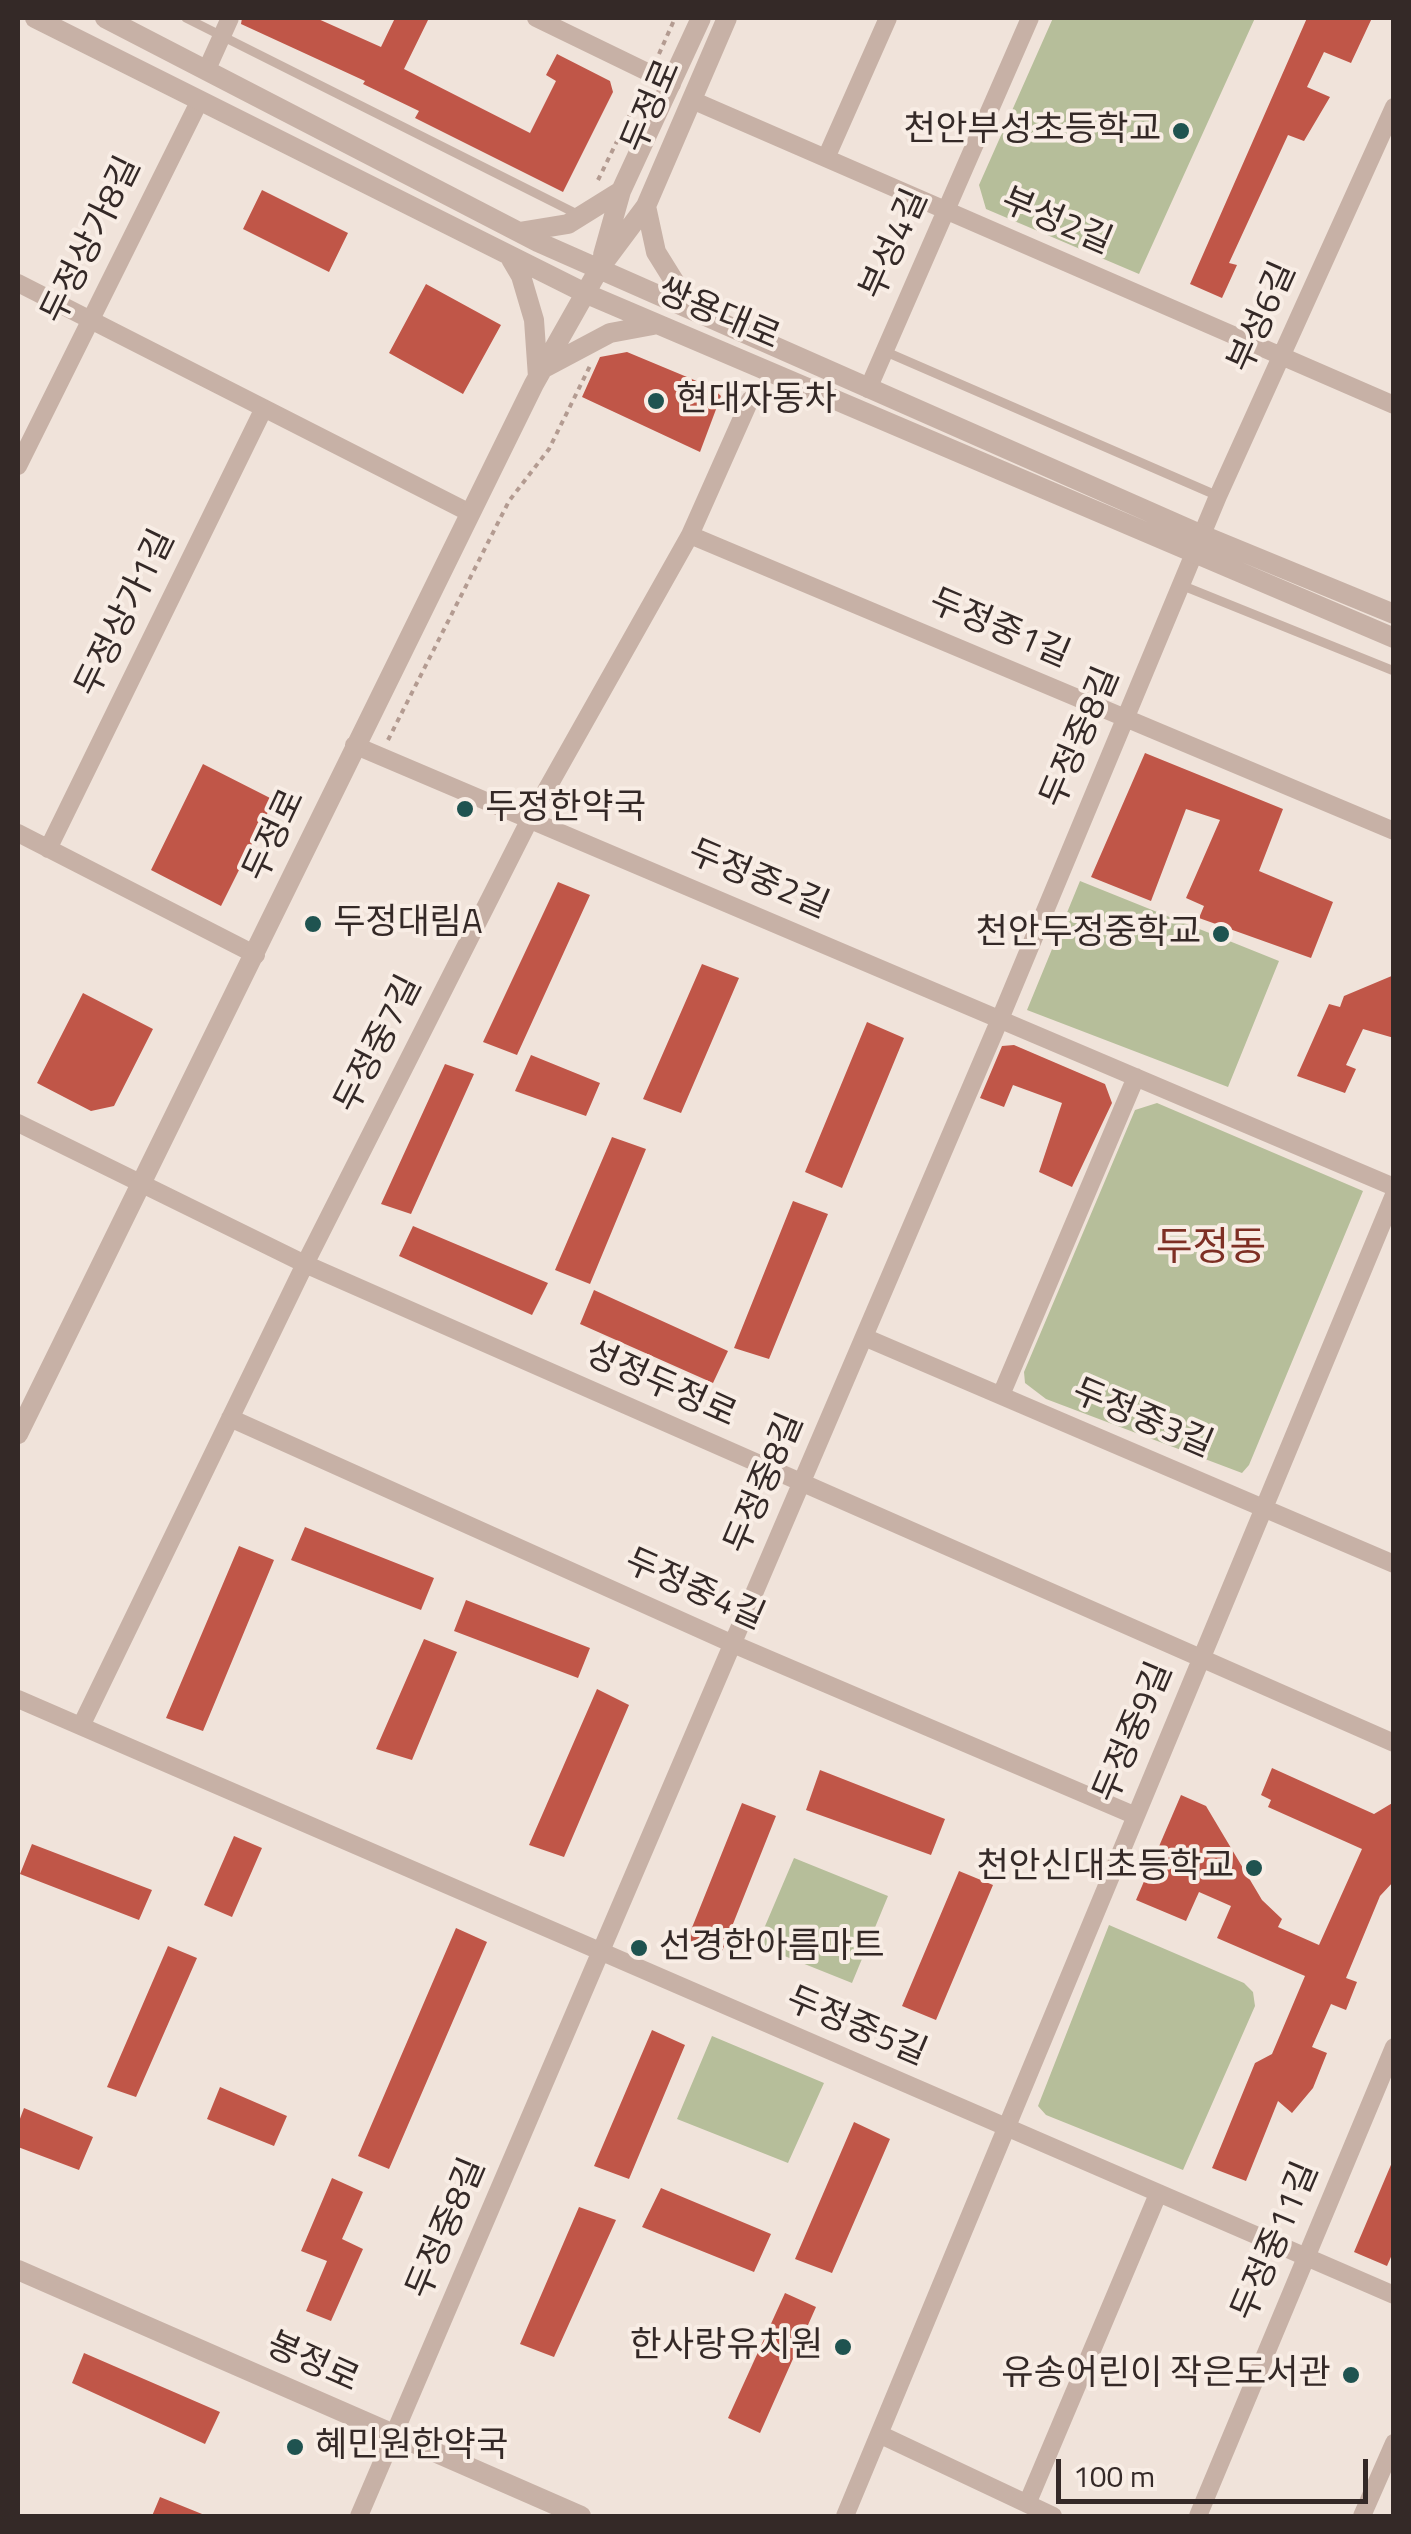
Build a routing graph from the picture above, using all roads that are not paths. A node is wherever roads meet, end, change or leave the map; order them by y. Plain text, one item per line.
1 (35, 18) edge
2 (105, 18) edge
3 (186, 18) edge
4 (536, 18) edge
5 (702, 18) edge
6 (728, 18) edge
7 (888, 18) edge
8 (1030, 18) edge
9 (226, 26) edge
10 (207, 69) junction
11 (672, 84) junction
12 (200, 100) junction
13 (692, 100) junction
14 (1394, 107) edge
15 (826, 158) junction
16 (621, 190) junction
17 (646, 206) junction
18 (946, 211) junction
19 (582, 216) junction
20 (518, 232) junction
21 (510, 257) junction
22 (599, 269) junction
23 (18, 283) edge
24 (586, 294) junction
25 (693, 312) junction
26 (90, 320) junction
27 (654, 324) junction
28 (884, 351) junction
29 (1282, 356) junction
30 (538, 377) junction
31 (868, 389) junction
32 (750, 400) dead end
33 (1394, 405) edge
34 (264, 408) junction
35 (18, 466) edge
36 (1218, 496) junction
37 (470, 513) junction
38 (690, 535) junction
39 (1198, 545) junction
40 (1181, 585) junction
41 (1394, 614) edge
42 (1394, 638) edge
43 (1394, 672) edge
44 (1125, 718) junction
45 (354, 745) junction
46 (530, 820) junction
47 (1394, 831) edge
48 (18, 833) edge
49 (48, 848) junction
50 (256, 955) junction
51 (1000, 1019) junction
52 (1136, 1077) junction
53 (18, 1123) edge
54 (142, 1185) junction
55 (1394, 1187) edge
56 (1394, 1196) edge
57 (305, 1264) junction
58 (864, 1337) junction
59 (1001, 1395) junction
60 (230, 1418) junction
61 (18, 1432) edge
62 (801, 1484) junction
63 (1264, 1508) junction
64 (1394, 1564) edge
65 (733, 1644) junction
66 (1202, 1657) junction
67 (18, 1698) edge
68 (81, 1726) junction
69 (1394, 1743) edge
70 (1136, 1816) junction
71 (602, 1953) junction
72 (1394, 2047) edge
73 (1006, 2128) junction
74 (1158, 2194) junction
75 (1305, 2259) junction
76 (18, 2270) edge
77 (1394, 2295) edge
78 (879, 2434) junction
79 (395, 2436) junction
80 (1394, 2443) edge
81 (1027, 2504) junction
82 (359, 2516) edge
83 (581, 2516) edge
84 (845, 2516) edge
85 (1053, 2516) edge
86 (1198, 2516) edge
87 (1362, 2516) edge

1 - 12 street, 쌍용대로
2 - 10 street, 쌍용대로
3 - 9 lane
4 - 11 street
5 - 11 street, 두정로
6 - 13 street, 두정로
7 - 15 street
8 - 18 street, 부성4길
9 - 10 street
9 - 19 lane
10 - 20 street, 쌍용대로
11 - 16 street, 두정로
12 - 21 street, 쌍용대로
12 - 26 street, 두정상가8길
13 - 15 street, 부성2길
13 - 17 street, 두정로
14 - 29 street, 부성6길
15 - 18 street, 부성2길
16 - 19 street
16 - 22 street, 두정로
17 - 22 street, 두정로
17 - 25 street
18 - 28 street, 부성4길
18 - 29 street, 부성2길
19 - 20 street
20 - 22 street, 쌍용대로
21 - 24 street, 쌍용대로
21 - 30 street
22 - 24 street, 두정로
22 - 25 street, 쌍용대로
23 - 26 street
24 - 27 street, 쌍용대로
24 - 30 street, 두정로
25 - 31 street, 쌍용대로
26 - 34 street
26 - 35 street, 두정상가8길
27 - 30 street
27 - 39 street, 쌍용대로
28 - 31 street, 부성4길
28 - 36 lane
29 - 33 street, 부성2길
29 - 36 street, 부성6길
30 - 37 street, 두정로
31 - 39 street, 쌍용대로
32 - 38 street, 두정중7길
34 - 37 street
34 - 49 street, 두정상가1길
36 - 39 street, 부성6길
37 - 45 street, 두정로
38 - 44 street, 두정중1길
38 - 46 street, 두정중7길
39 - 40 street, 두정중8길
39 - 41 street, 쌍용대로
39 - 42 street, 쌍용대로
40 - 43 lane
40 - 44 street, 두정중8길
44 - 47 street, 두정중1길
44 - 51 street, 두정중8길
45 - 46 street, 두정중2길
45 - 50 street, 두정로
46 - 51 street, 두정중2길
46 - 57 street, 두정중7길
48 - 49 street
49 - 50 street
50 - 54 street, 두정로
51 - 52 street, 두정중2길
51 - 58 street, 두정중8길
52 - 55 street, 두정중2길
52 - 59 street
53 - 54 street, 성정두정로
54 - 57 street, 성정두정로
54 - 61 street, 두정로
56 - 63 street, 두정중9길
57 - 60 street, 두정중7길
57 - 62 street, 성정두정로
58 - 59 street, 두정중3길
58 - 62 street, 두정중8길
59 - 63 street, 두정중3길
60 - 65 street, 두정중4길
60 - 68 street, 두정중7길
62 - 65 street, 두정중8길
62 - 66 street, 성정두정로
63 - 64 street, 두정중3길
63 - 66 street, 두정중9길
65 - 70 street, 두정중4길
65 - 71 street, 두정중8길
66 - 69 street, 성정두정로
66 - 70 street, 두정중9길
67 - 68 street, 두정중5길
68 - 71 street, 두정중5길
70 - 73 street, 두정중9길
71 - 73 street, 두정중5길
71 - 79 street, 두정중8길
72 - 75 street, 두정중11길
73 - 74 street, 두정중5길
73 - 78 street, 두정중9길
74 - 75 street, 두정중5길
74 - 81 street
75 - 77 street, 두정중5길
75 - 86 street, 두정중11길
76 - 79 street, 봉정로
78 - 81 street
78 - 84 street, 두정중9길
79 - 82 street, 두정중8길
79 - 83 street, 봉정로
80 - 87 street
81 - 85 street

